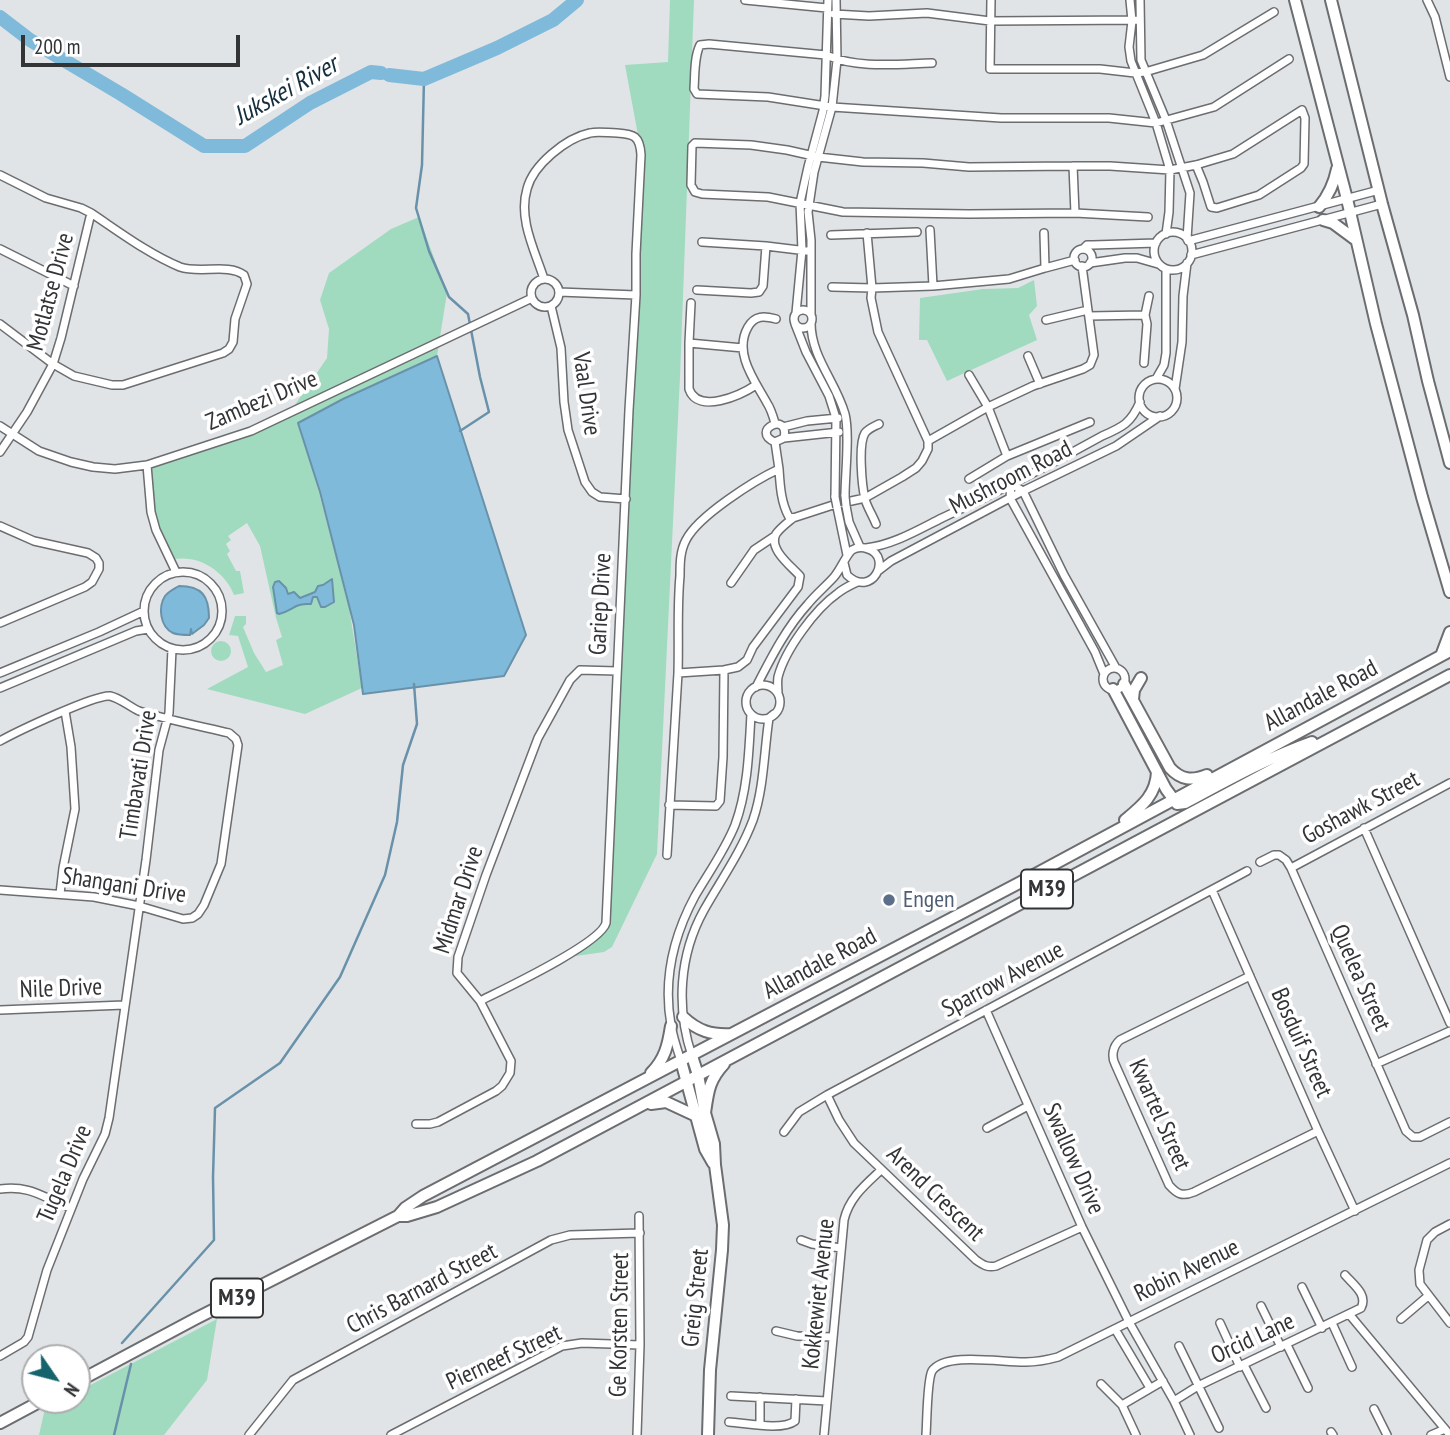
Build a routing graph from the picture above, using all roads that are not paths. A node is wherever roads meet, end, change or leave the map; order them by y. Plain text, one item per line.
1 (745, 0) edge
2 (836, 0) edge
3 (991, 0) edge
4 (1130, 0) edge
5 (1140, 0) edge
6 (1295, 0) edge
7 (1331, 0) edge
8 (1427, 0) edge
9 (827, 7) edge
10 (1274, 12) dead end
11 (836, 14) junction
12 (990, 20) junction
13 (1136, 21) junction
14 (826, 55) junction
15 (1289, 59) dead end
16 (837, 60) junction
17 (932, 63) dead end
18 (1145, 72) junction
19 (1135, 73) junction
20 (1450, 77) edge
21 (828, 106) junction
22 (1167, 120) junction
23 (1156, 123) junction
24 (815, 156) junction
25 (1196, 165) junction
26 (1338, 165) junction
27 (1073, 166) junction
28 (1181, 168) junction
29 (1170, 170) junction
30 (0, 175) edge
31 (1378, 190) junction
32 (1347, 200) junction
33 (804, 204) junction
34 (1382, 204) junction
35 (1319, 207) junction
36 (92, 213) junction
37 (1075, 213) junction
38 (1350, 213) junction
39 (1148, 217) dead end
40 (1323, 220) junction
41 (930, 230) dead end
42 (917, 232) dead end
43 (867, 233) junction
44 (1044, 233) dead end
45 (1166, 234) junction
46 (831, 235) dead end
47 (1187, 240) junction
48 (1356, 240) junction
49 (702, 242) dead end
50 (1156, 243) junction
51 (1139, 244) junction
52 (766, 246) junction
53 (0, 249) edge
54 (1083, 249) junction
55 (802, 250) junction
56 (811, 252) junction
57 (1191, 255) junction
58 (1137, 258) junction
59 (1082, 263) junction
60 (1187, 263) junction
61 (1163, 266) junction
62 (1045, 268) junction
63 (544, 279) junction
64 (74, 286) junction
65 (933, 286) junction
66 (832, 288) dead end
67 (872, 288) junction
68 (696, 290) dead end
69 (559, 292) junction
70 (636, 295) junction
71 (1149, 296) dead end
72 (532, 298) junction
73 (691, 303) dead end
74 (551, 306) junction
75 (796, 313) junction
76 (1089, 313) junction
77 (1146, 315) junction
78 (811, 318) junction
79 (776, 319) dead end
80 (1046, 320) dead end
81 (0, 324) edge
82 (796, 324) junction
83 (689, 343) junction
84 (743, 348) junction
85 (1028, 356) dead end
86 (1144, 363) dead end
87 (53, 364) junction
88 (969, 375) dead end
89 (1156, 379) junction
90 (1040, 384) junction
91 (756, 385) junction
92 (1175, 389) junction
93 (1140, 402) junction
94 (988, 408) junction
95 (1160, 416) junction
96 (846, 417) junction
97 (836, 418) junction
98 (1090, 422) dead end
99 (879, 424) dead end
100 (779, 425) junction
101 (0, 426) edge
102 (836, 432) junction
103 (847, 433) junction
104 (12, 435) junction
105 (784, 438) junction
106 (928, 441) junction
107 (775, 442) junction
108 (0, 452) edge
109 (1007, 456) junction
110 (1450, 463) edge
111 (147, 465) junction
112 (779, 469) junction
113 (970, 479) dead end
114 (1012, 484) junction
115 (1023, 491) junction
116 (865, 498) junction
117 (1010, 498) junction
118 (626, 499) junction
119 (841, 506) junction
120 (793, 518) junction
121 (876, 524) dead end
122 (0, 526) edge
123 (775, 536) junction
124 (863, 548) junction
125 (846, 559) junction
126 (878, 571) junction
127 (176, 572) junction
128 (858, 582) junction
129 (731, 583) dead end
130 (1450, 592) edge
131 (144, 611) junction
132 (0, 623) edge
133 (148, 629) junction
134 (1450, 632) edge
135 (172, 649) junction
136 (1446, 653) edge
137 (1116, 668) junction
138 (724, 670) junction
139 (618, 671) junction
140 (0, 673) edge
141 (678, 673) junction
142 (1104, 674) junction
143 (1450, 675) edge
144 (1141, 678) dead end
145 (1124, 684) junction
146 (756, 687) junction
147 (0, 688) edge
148 (1113, 689) junction
149 (778, 694) junction
150 (1133, 699) junction
151 (65, 711) junction
152 (751, 714) junction
153 (774, 714) junction
154 (168, 719) junction
155 (1344, 731) junction
156 (0, 741) edge
157 (1252, 757) junction
158 (1157, 770) junction
159 (1450, 783) edge
160 (1173, 800) junction
161 (669, 805) junction
162 (1364, 828) junction
163 (1104, 837) junction
164 (667, 855) dead end
165 (1260, 862) dead end
166 (1291, 868) junction
167 (1247, 871) dead end
168 (0, 890) edge
169 (1212, 890) junction
170 (61, 894) junction
171 (139, 906) junction
172 (1250, 976) junction
173 (481, 1001) junction
174 (124, 1005) junction
175 (0, 1010) edge
176 (986, 1010) junction
177 (683, 1017) junction
178 (1450, 1023) edge
179 (671, 1026) junction
180 (1450, 1031) edge
181 (733, 1034) junction
182 (730, 1057) junction
183 (686, 1059) junction
184 (1376, 1064) junction
185 (698, 1075) junction
186 (645, 1080) junction
187 (686, 1081) junction
188 (827, 1095) junction
189 (645, 1104) junction
190 (1028, 1106) junction
191 (700, 1114) junction
192 (1450, 1122) edge
193 (416, 1124) dead end
194 (987, 1128) dead end
195 (1318, 1131) junction
196 (784, 1132) dead end
197 (1450, 1163) edge
198 (881, 1170) junction
199 (0, 1189) edge
200 (71, 1208) junction
201 (1355, 1210) junction
202 (397, 1216) junction
203 (639, 1216) dead end
204 (1450, 1224) edge
205 (1082, 1227) junction
206 (640, 1233) junction
207 (801, 1240) dead end
208 (841, 1248) junction
209 (1345, 1275) dead end
210 (1302, 1287) dead end
211 (1428, 1296) junction
212 (1261, 1306) dead end
213 (1349, 1314) junction
214 (1401, 1319) dead end
215 (1129, 1322) junction
216 (1220, 1323) dead end
217 (1332, 1323) junction
218 (1450, 1323) edge
219 (1322, 1328) junction
220 (1115, 1329) junction
221 (776, 1331) dead end
222 (833, 1337) junction
223 (640, 1345) junction
224 (1179, 1346) dead end
225 (1284, 1346) junction
226 (0, 1356) edge
227 (1242, 1366) junction
228 (1352, 1367) dead end
229 (91, 1375) edge
230 (1163, 1381) junction
231 (1101, 1384) dead end
232 (1198, 1387) junction
233 (1150, 1388) junction
234 (1308, 1388) dead end
235 (731, 1396) dead end
236 (760, 1397) junction
237 (796, 1399) junction
238 (827, 1401) junction
239 (1174, 1401) junction
240 (1122, 1405) junction
241 (1266, 1408) dead end
242 (1374, 1409) dead end
243 (21, 1412) edge
244 (729, 1422) dead end
245 (0, 1423) edge
246 (760, 1424) junction
247 (1219, 1428) dead end
248 (1447, 1432) edge
249 (249, 1435) edge
250 (391, 1435) edge
251 (637, 1435) edge
252 (708, 1435) edge
253 (824, 1435) edge
254 (926, 1435) edge
255 (1136, 1435) edge
256 (1190, 1435) edge
257 (1387, 1435) edge
258 (1431, 1435) edge

1 - 9 street
2 - 11 street
3 - 12 street
4 - 13 street
5 - 13 street
6 - 26 main road
7 - 31 main road
8 - 20 street
9 - 11 street
9 - 14 street
10 - 18 street
11 - 12 street
11 - 16 street
12 - 13 street
12 - 19 street
13 - 18 street
13 - 19 street
14 - 16 street
14 - 21 street
14 - 21 street
15 - 22 street
16 - 17 street
16 - 21 street
18 - 19 street
18 - 22 street
19 - 23 street
21 - 23 street
21 - 24 street
22 - 23 street
22 - 28 street
23 - 29 street
24 - 27 street
24 - 33 street
24 - 33 street
25 - 25 street
25 - 28 street
26 - 32 main road
26 - 35 main road
27 - 29 street
27 - 37 street
28 - 29 street
28 - 47 street
29 - 45 street
30 - 36 street
31 - 32 street
31 - 34 main road
32 - 35 street
32 - 38 main road
33 - 37 street
33 - 55 street
33 - 56 street
34 - 38 street
34 - 110 main road
35 - 47 street
36 - 64 street, Motlatse Drive
36 - 87 street
37 - 39 street
38 - 40 street
38 - 48 main road
40 - 48 main road
40 - 57 street
41 - 65 street
42 - 43 street
43 - 46 street
43 - 67 street
44 - 62 street
45 - 47 street
45 - 50 street
47 - 57 street
48 - 130 main road
49 - 52 street
50 - 51 street
50 - 61 street
51 - 54 street
51 - 58 street
52 - 55 street
52 - 68 street
53 - 64 street
54 - 59 street
54 - 59 street
55 - 56 street
55 - 75 street
56 - 78 street
57 - 60 street
58 - 59 street
58 - 61 street
59 - 62 street
59 - 76 street
60 - 61 street
60 - 92 street, Mushroom Road
61 - 89 street, Mushroom Road
62 - 65 street
63 - 69 street
63 - 70 street, Gariep Drive
63 - 72 street
64 - 87 street, Motlatse Drive
65 - 67 street
66 - 67 street
67 - 106 street
69 - 70 street
69 - 74 street
70 - 118 street, Gariep Drive
71 - 77 street
72 - 74 street
72 - 111 street, Zambezi Drive
73 - 83 street
74 - 118 street, Vaal Drive
75 - 78 street
75 - 82 street
76 - 77 street
76 - 80 street
76 - 90 street
77 - 86 street
78 - 82 street
78 - 96 street
79 - 84 street
81 - 87 street
82 - 97 street
83 - 84 street
83 - 91 street
84 - 91 street
85 - 90 street
87 - 104 street, Motlatse Drive
88 - 94 street
89 - 92 street
89 - 93 street, Mushroom Road
90 - 94 street
91 - 100 street
92 - 95 street, Mushroom Road
93 - 95 street
93 - 114 street, Mushroom Road
94 - 106 street
94 - 109 street
95 - 115 street, Mushroom Road
96 - 97 street
96 - 103 street
97 - 100 street
97 - 102 street
98 - 109 street
99 - 116 street
100 - 105 street
100 - 107 street
101 - 104 street, Zambezi Drive
102 - 103 street
102 - 105 street
102 - 119 street, bridge
103 - 119 street, bridge
104 - 108 street, Motlatse Drive
104 - 111 street, Zambezi Drive
105 - 107 street
106 - 116 street
107 - 112 street
109 - 113 street
111 - 127 street
112 - 120 street
112 - 141 street
114 - 115 street
114 - 117 street
114 - 124 street, Mushroom Road
115 - 117 street, Mushroom Road
115 - 137 street
116 - 120 street
116 - 121 street
117 - 126 street, Mushroom Road
117 - 142 street
118 - 139 street, Gariep Drive
119 - 124 street
119 - 125 street
120 - 123 street
122 - 132 street
123 - 129 street
123 - 138 street
124 - 125 street
124 - 126 street
125 - 128 street
125 - 146 street
126 - 128 street
127 - 131 street
127 - 135 street
128 - 149 street
131 - 133 street
131 - 140 street
133 - 135 street
133 - 147 street
134 - 136 main road
135 - 154 street, Timbavati Drive
136 - 157 main road, Allandale Road / M39
137 - 142 street
137 - 145 street
138 - 141 street
138 - 161 street
139 - 173 street, Gariep Drive
139 - 173 street, Midmar Drive
141 - 161 street
142 - 148 street
143 - 155 main road, Allandale Road / M39
144 - 150 main road
145 - 148 street
145 - 150 main road
146 - 149 street
146 - 152 street
148 - 158 main road
149 - 153 street
150 - 157 main road
151 - 154 street
151 - 156 street
151 - 170 street
152 - 153 street
152 - 179 street
153 - 177 street
154 - 171 street, Timbavati Drive
154 - 171 street, Shangani Drive
155 - 160 main road
155 - 182 main road, Allandale Road / M39
157 - 160 main road, Allandale Road / M39
158 - 160 main road
158 - 163 main road
159 - 162 street, Goshawk Street
160 - 163 main road, Allandale Road / M39
161 - 164 street
162 - 166 street, Goshawk Street
162 - 178 street
163 - 181 main road, Allandale Road / M39
165 - 166 street
166 - 184 street, Quelea Street
167 - 169 street, Sparrow Avenue
168 - 170 street, Shangani Drive
169 - 172 street, Bosduif Street
169 - 176 street, Sparrow Avenue
170 - 171 street, Shangani Drive
171 - 174 street, Tugela Drive
172 - 195 street, Bosduif Street
172 - 195 street, Kwartel Street
173 - 193 street, Midmar Drive
174 - 175 street, Nile Drive
174 - 200 street, Tugela Drive
176 - 188 street, Sparrow Avenue
176 - 190 street, Swallow Drive
177 - 181 main road
177 - 183 street
179 - 183 street
179 - 186 main road
180 - 184 street
181 - 183 main road, Allandale Road / M39
182 - 185 main road, Allandale Road / M39
182 - 191 main road
183 - 185 main road, Greig Street
183 - 186 main road, Allandale Road / M39
183 - 187 main road, Greig Street
184 - 192 street, Quelea Street
185 - 187 main road, Allandale Road / M39
185 - 191 main road, Greig Street
186 - 202 main road, Allandale Road / M39
187 - 189 main road, Allandale Road / M39
187 - 191 main road, Greig Street
188 - 196 street, Sparrow Avenue
188 - 198 street, Arend Crescent
189 - 191 main road
189 - 202 main road, Allandale Road / M39
190 - 194 street
190 - 205 street, Swallow Drive
191 - 252 main road, Greig Street
195 - 201 street, Bosduif Street
197 - 201 street, Robin Avenue
198 - 205 street, Arend Crescent
198 - 208 street, Kokkewiet Avenue
199 - 200 street
200 - 226 street, Tugela Drive
201 - 215 street, Robin Avenue
202 - 229 main road, Allandale Road / M39
203 - 206 street, Ge Korsten Street
204 - 211 street
205 - 215 street, Swallow Drive
206 - 223 street, Ge Korsten Street
206 - 249 street, Chris Barnard Street
207 - 208 street
208 - 222 street, Kokkewiet Avenue
209 - 213 street
210 - 219 street
211 - 214 street
211 - 218 street
212 - 225 street
213 - 217 street, Orcid Lane
213 - 248 street
215 - 220 street, Robin Avenue
215 - 230 street, Swallow Drive
216 - 227 street
217 - 219 street, Orcid Lane
217 - 228 street
219 - 225 street, Orcid Lane
220 - 233 street
220 - 254 street, Robin Avenue
221 - 222 street
222 - 238 street, Kokkewiet Avenue
223 - 250 street, Pierneef Street
223 - 251 street, Ge Korsten Street
224 - 232 street
225 - 227 street, Orcid Lane
225 - 234 street
227 - 232 street, Orcid Lane
227 - 241 street
230 - 233 street
230 - 239 street, Swallow Drive
231 - 240 street
232 - 239 street, Orcid Lane
232 - 247 street
233 - 240 street
235 - 236 street
236 - 237 street
236 - 246 street
237 - 238 street
237 - 246 street
238 - 253 street, Kokkewiet Avenue
239 - 256 street, Swallow Drive
240 - 255 street
242 - 257 street
243 - 245 main road
244 - 246 street
248 - 258 street

